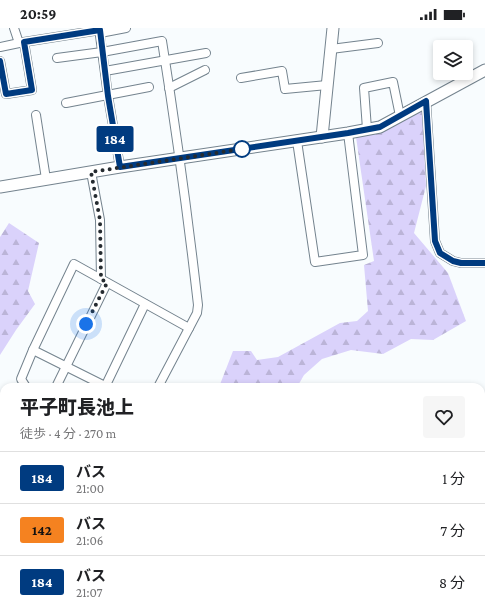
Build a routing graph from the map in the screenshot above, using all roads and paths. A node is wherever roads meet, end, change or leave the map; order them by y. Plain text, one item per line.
1 (14, 28) edge
2 (126, 28) edge
3 (333, 28) edge
4 (100, 30) edge
5 (21, 43) junction
6 (378, 43) dead end
7 (0, 47) edge
8 (331, 49) junction
9 (102, 52) junction
10 (206, 53) dead end
11 (57, 58) dead end
12 (0, 61) edge
13 (165, 61) junction
14 (105, 70) junction
15 (205, 70) dead end
16 (485, 70) edge
17 (242, 78) dead end
18 (327, 85) junction
19 (149, 87) dead end
20 (170, 88) junction
21 (108, 96) junction
22 (426, 101) junction
23 (66, 103) dead end
24 (36, 115) dead end
25 (400, 116) junction
26 (368, 129) junction
27 (348, 133) junction
28 (322, 137) junction
29 (296, 141) junction
30 (179, 159) junction
31 (120, 167) junction
32 (91, 172) junction
33 (46, 179) junction
34 (0, 187) edge
35 (485, 263) edge
36 (104, 281) junction
37 (145, 304) junction
38 (189, 328) junction
39 (33, 350) junction
40 (66, 366) junction
41 (24, 383) edge
42 (58, 383) edge
43 (98, 383) edge
44 (108, 383) edge
45 (162, 383) edge

1 - 5 street
2 - 4 street
3 - 8 street
4 - 5 street
4 - 9 street
5 - 7 street
5 - 12 street
6 - 8 street
8 - 18 street
9 - 11 street
9 - 13 street
9 - 14 street
10 - 13 street
13 - 14 street
13 - 20 street
14 - 21 street
15 - 20 street
16 - 22 street
17 - 18 street
18 - 28 street
19 - 21 street
20 - 30 street
21 - 23 street
21 - 31 street
22 - 25 street
22 - 35 street
24 - 33 street
25 - 26 street
25 - 26 street
26 - 27 street
27 - 28 street
27 - 29 street
28 - 29 street
29 - 30 street
30 - 31 street
30 - 38 street
31 - 32 street
32 - 33 street
32 - 36 street
33 - 34 street
36 - 37 street
36 - 39 street
36 - 40 street
37 - 38 street
37 - 44 street
38 - 45 street
39 - 40 street
39 - 41 street
40 - 42 street
40 - 43 street

